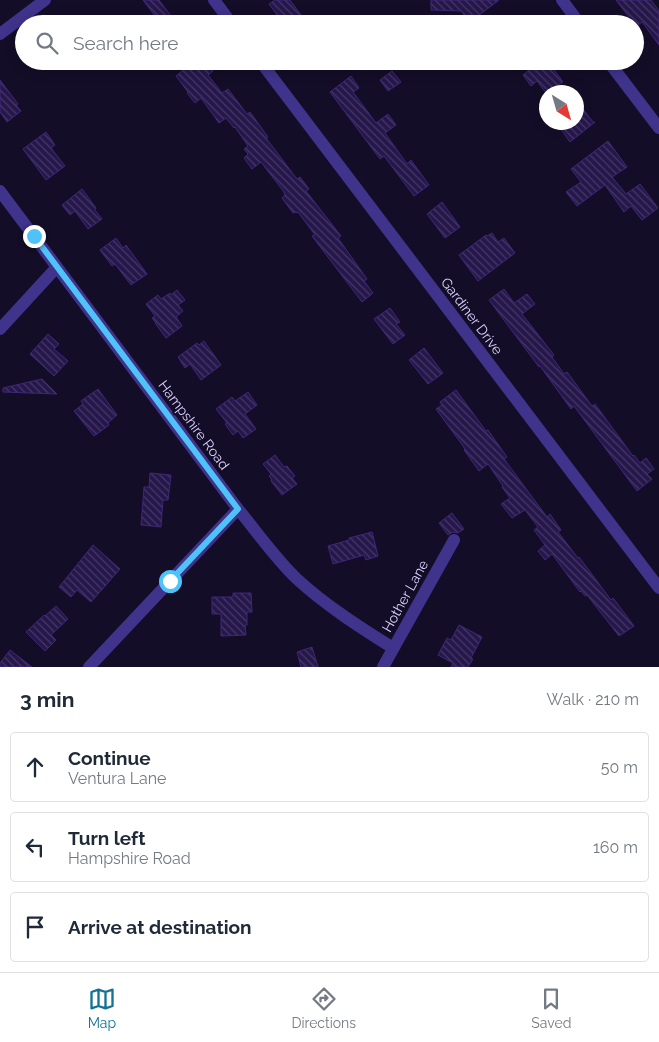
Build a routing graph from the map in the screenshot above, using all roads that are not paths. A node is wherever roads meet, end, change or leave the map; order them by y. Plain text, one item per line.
1 (45, 0) edge
2 (214, 0) edge
3 (562, 0) edge
4 (25, 15) edge
5 (225, 15) edge
6 (573, 15) edge
7 (15, 23) edge
8 (0, 34) edge
9 (267, 70) edge
10 (615, 70) edge
11 (659, 128) edge
12 (0, 191) edge
13 (57, 267) junction
14 (0, 329) edge
15 (238, 509) junction
16 (454, 540) dead end
17 (659, 588) edge
18 (393, 648) junction
19 (89, 667) edge
20 (383, 667) edge

1 - 4 street
2 - 5 street
3 - 6 street
7 - 8 street
9 - 17 street, Gardiner Drive
10 - 11 street
12 - 13 street, Hampshire Road
13 - 14 street
13 - 15 street, Hampshire Road
15 - 18 street, Hampshire Road
15 - 19 street
16 - 18 street, Hother Lane
18 - 20 street, Hother Lane

